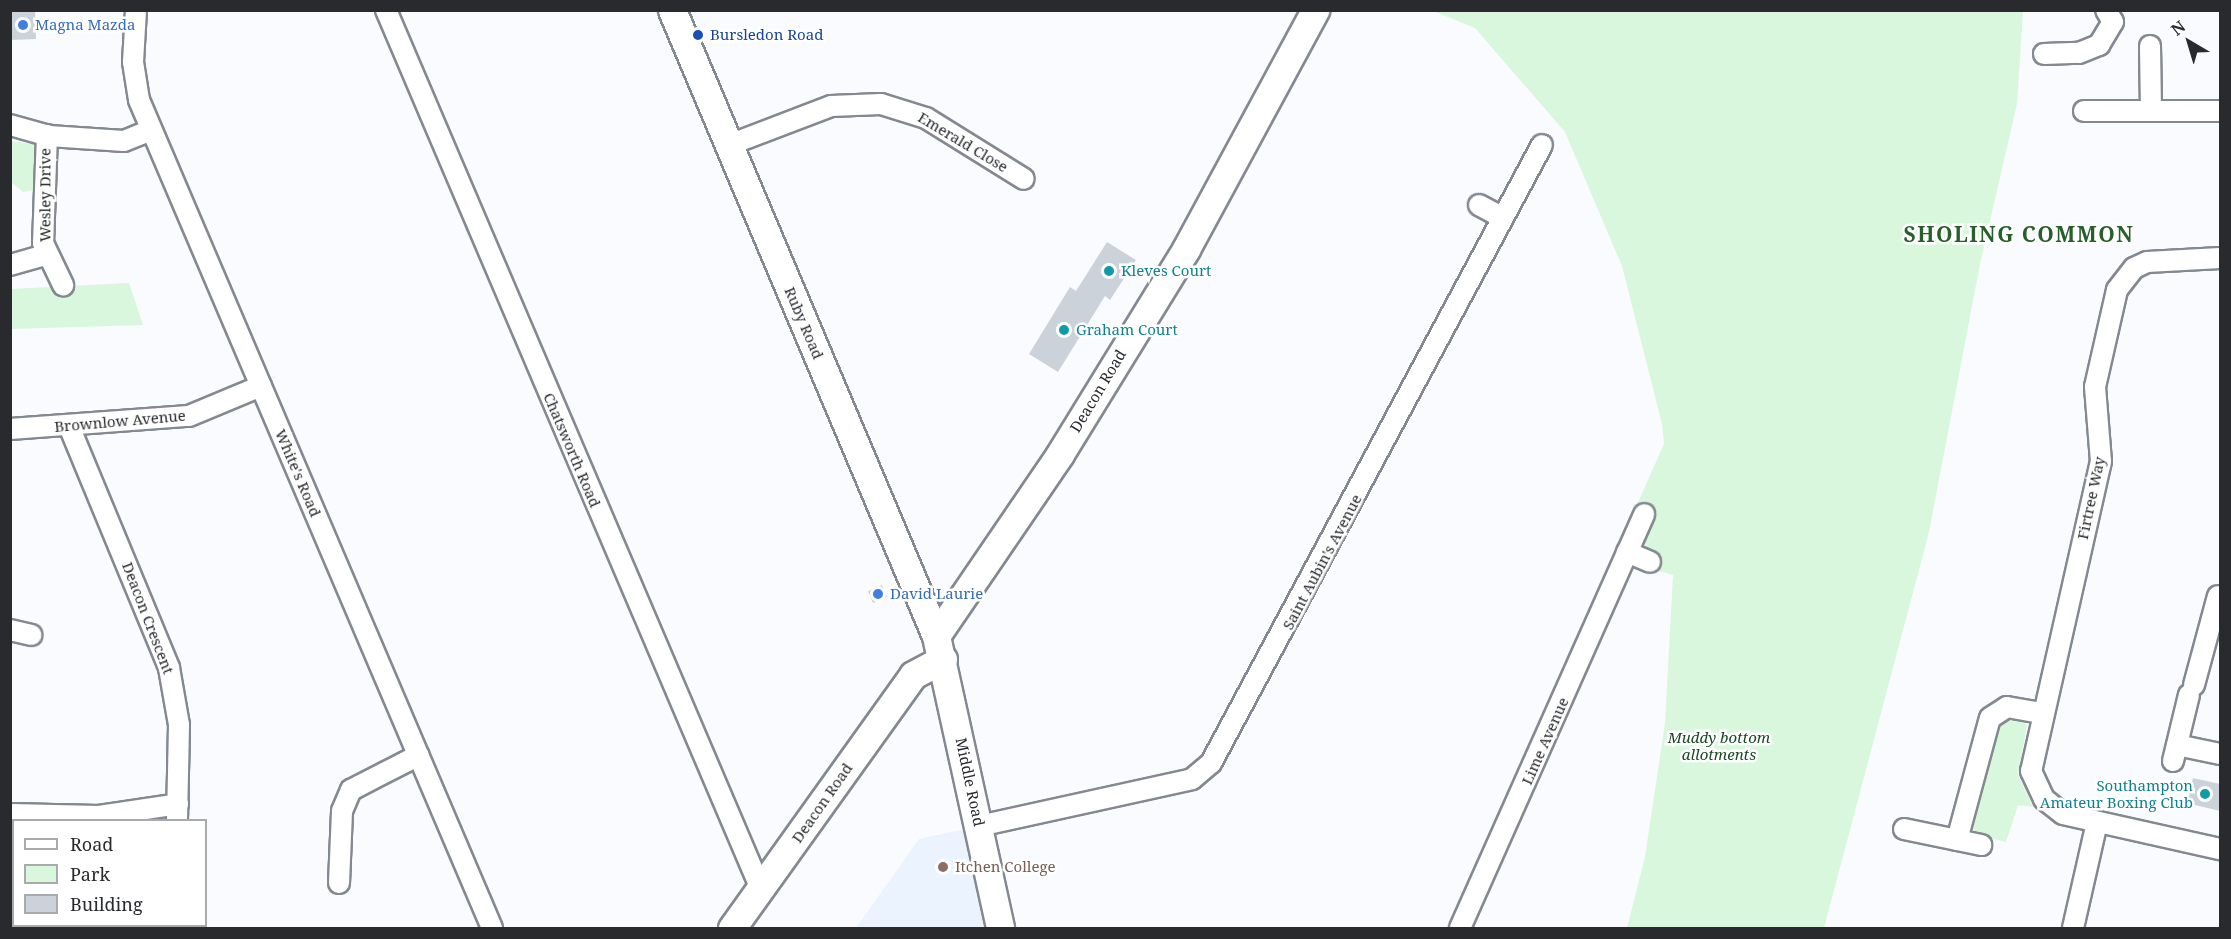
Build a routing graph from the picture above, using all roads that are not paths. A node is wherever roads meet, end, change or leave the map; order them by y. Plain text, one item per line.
1 (136, 10) edge
2 (672, 10) edge
3 (1315, 10) edge
4 (386, 12) edge
5 (2110, 16) edge
6 (2150, 46) dead end
7 (2044, 54) dead end
8 (2084, 111) dead end
9 (2151, 111) junction
10 (2220, 111) edge
11 (10, 125) edge
12 (151, 130) junction
13 (47, 135) junction
14 (729, 145) junction
15 (1542, 145) dead end
16 (1024, 179) dead end
17 (1479, 205) dead end
18 (1503, 218) junction
19 (46, 255) junction
20 (2220, 258) edge
21 (10, 265) edge
22 (63, 285) dead end
23 (261, 386) junction
24 (69, 426) junction
25 (10, 429) edge
26 (1644, 514) dead end
27 (1627, 552) junction
28 (1650, 562) dead end
29 (2218, 596) dead end
30 (2216, 617) edge
31 (10, 630) edge
32 (31, 635) dead end
33 (939, 648) junction
34 (2041, 713) junction
35 (2220, 754) edge
36 (419, 755) junction
37 (177, 812) edge
38 (10, 814) edge
39 (2097, 822) junction
40 (979, 826) junction
41 (1904, 829) dead end
42 (1957, 840) junction
43 (1982, 845) dead end
44 (2220, 849) edge
45 (339, 883) dead end
46 (761, 889) junction
47 (492, 928) edge
48 (732, 928) edge
49 (1000, 928) edge
50 (1460, 928) edge
51 (2073, 928) edge

1 - 12 street, White's Road
2 - 14 street, Ruby Road
3 - 33 street, Deacon Road
4 - 46 street, Chatsworth Road
5 - 7 street
6 - 9 street
8 - 9 street
9 - 10 street
11 - 13 street, Wesley Drive
12 - 13 street, Wesley Drive
12 - 23 street, White's Road
13 - 19 street, Wesley Drive
14 - 16 street, Emerald Close
14 - 33 street, Ruby Road
15 - 18 street, Saint Aubin's Avenue
17 - 18 street
18 - 40 street, Saint Aubin's Avenue
19 - 21 street, Wesley Drive
19 - 22 street, Wesley Drive
20 - 34 street, Firtree Way
23 - 24 street, Brownlow Avenue
23 - 36 street, White's Road
24 - 25 street, Brownlow Avenue
24 - 37 street, Deacon Crescent
26 - 27 street, Lime Avenue
27 - 28 street
27 - 50 street, Lime Avenue
29 - 30 street
30 - 35 street
31 - 32 street
33 - 40 street, Middle Road
33 - 46 street, Deacon Road
34 - 39 street, Firtree Way
34 - 42 street
36 - 45 street
36 - 47 street, White's Road
37 - 38 street
39 - 44 street, Firtree Way
39 - 51 street
40 - 49 street, Middle Road
41 - 42 street
42 - 43 street
46 - 48 street, Deacon Road

